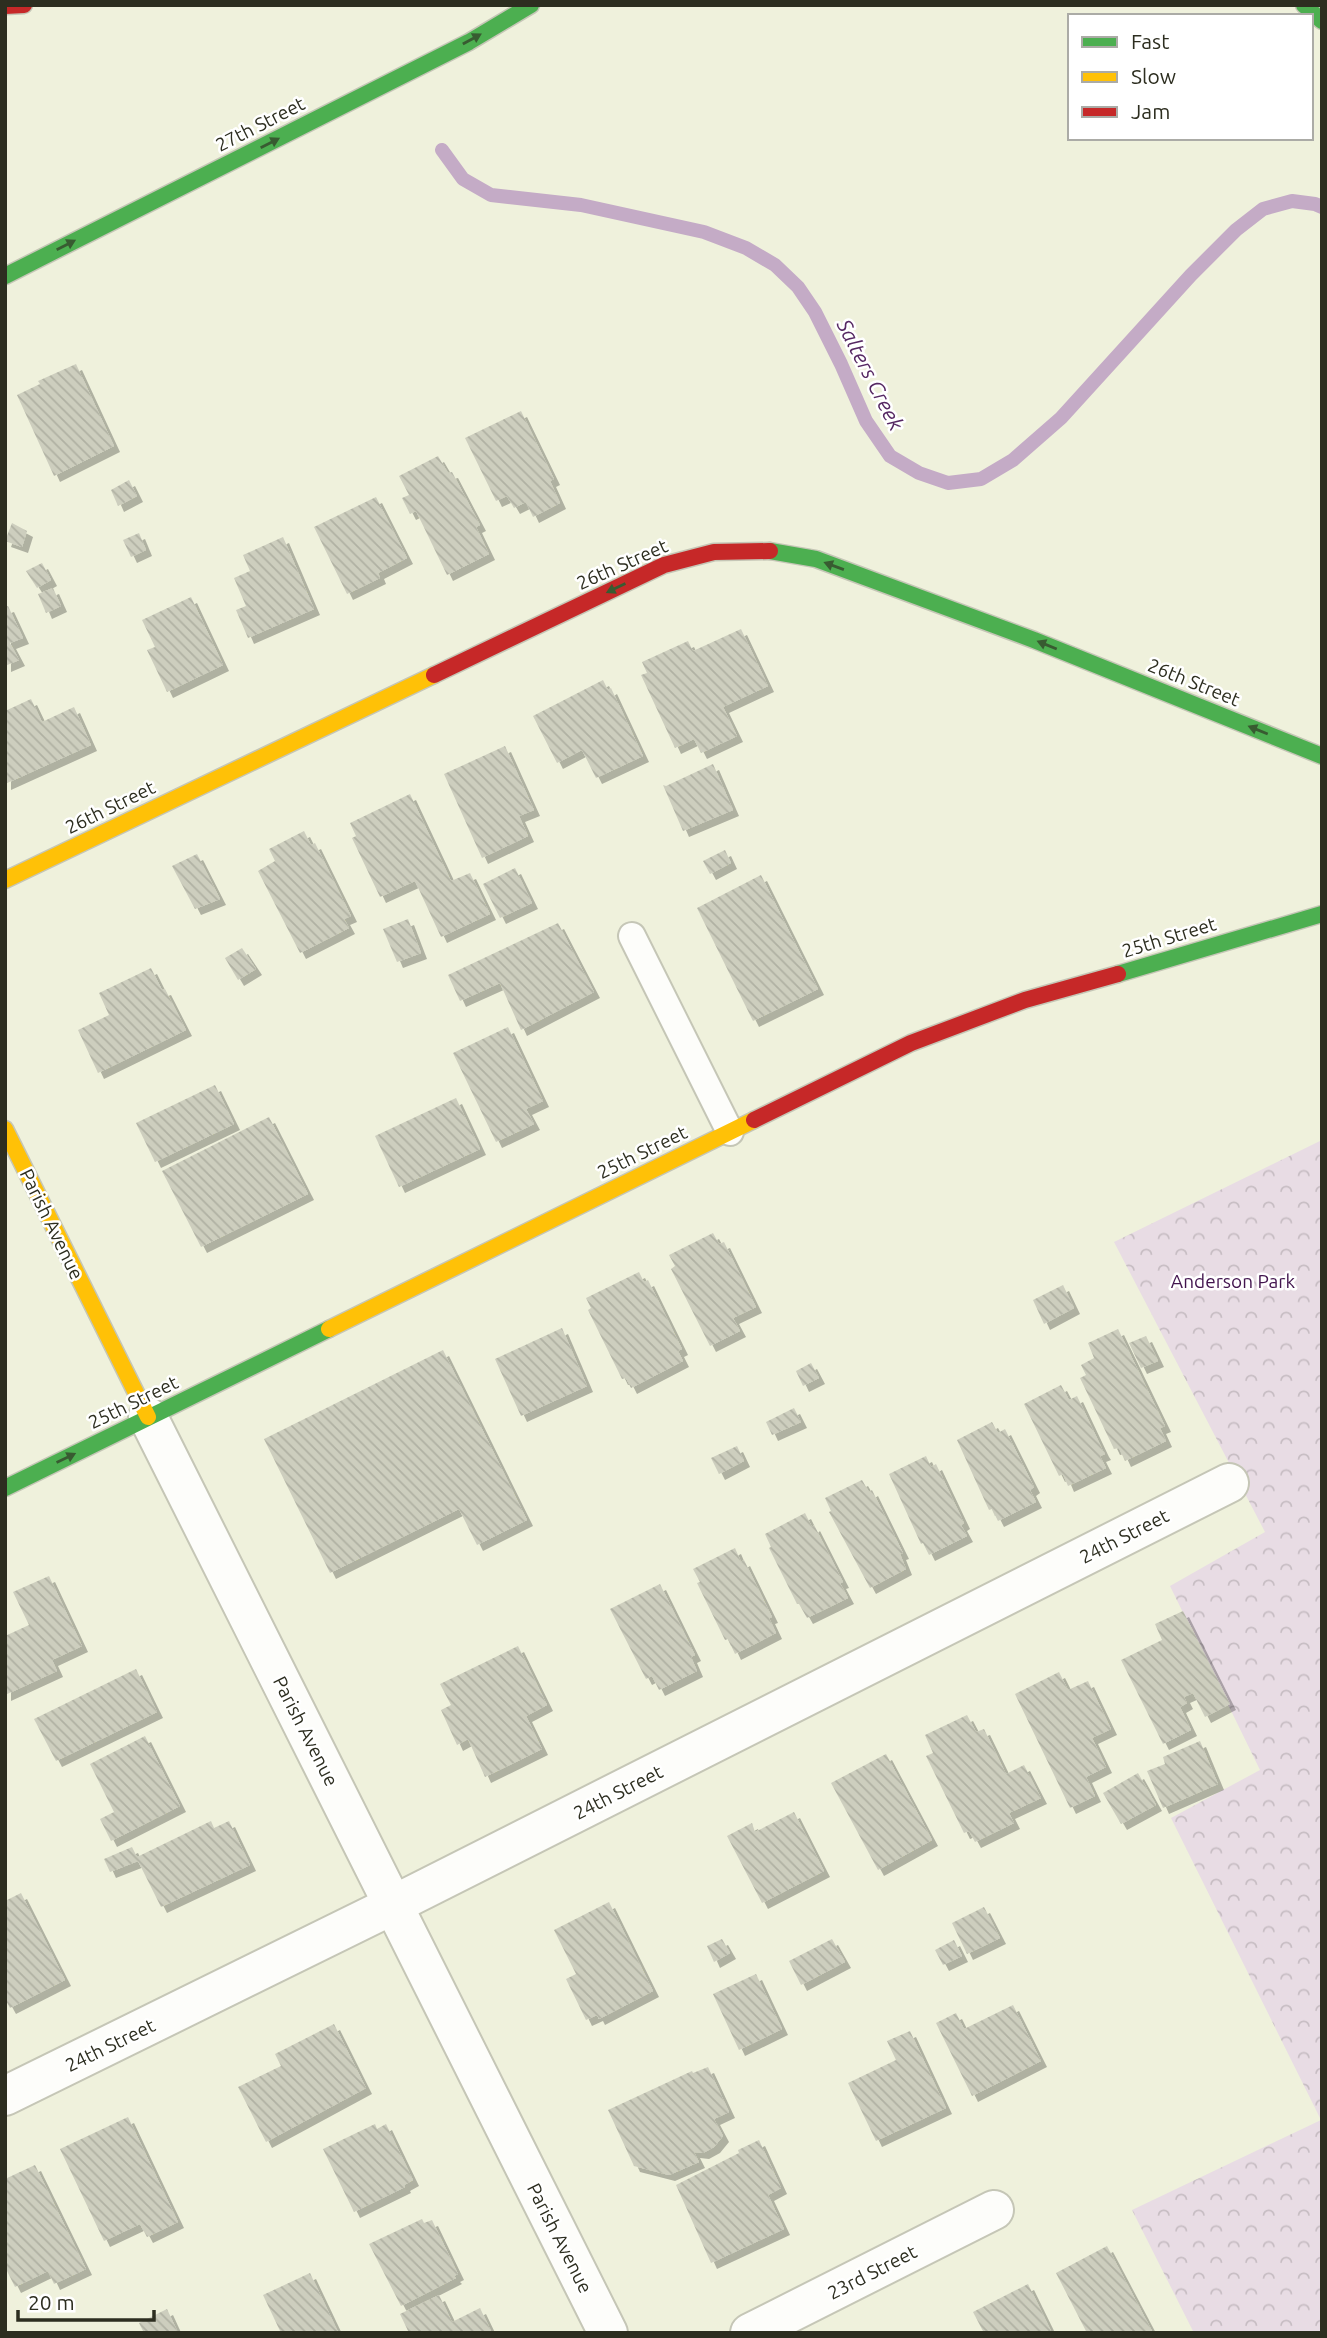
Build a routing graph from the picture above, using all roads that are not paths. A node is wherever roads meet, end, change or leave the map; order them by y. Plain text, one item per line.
1 (24, 5) edge
2 (531, 5) edge
3 (1304, 5) edge
4 (5, 6) edge
5 (1322, 21) edge
6 (5, 276) edge
7 (1322, 756) edge
8 (5, 880) edge
9 (1322, 914) edge
10 (632, 936) dead end
11 (5, 1129) edge
12 (730, 1132) junction
13 (148, 1417) junction
14 (1229, 1483) dead end
15 (5, 1488) edge
16 (393, 1905) junction
17 (5, 2096) edge
18 (994, 2210) dead end
19 (608, 2333) edge
20 (750, 2333) edge

1 - 4 main road
6 -> 2 main road, 27th Street
3 - 5 main road
7 -> 8 main road, 26th Street
9 - 12 main road, 25th Street
10 - 12 lane
11 - 13 main road, Parish Avenue
12 - 13 main road, 25th Street
15 -> 13 main road, 25th Street
13 - 16 street, Parish Avenue
14 - 16 street, 24th Street
16 - 17 street, 24th Street
16 - 19 street, Parish Avenue
18 - 20 street, 23rd Street

